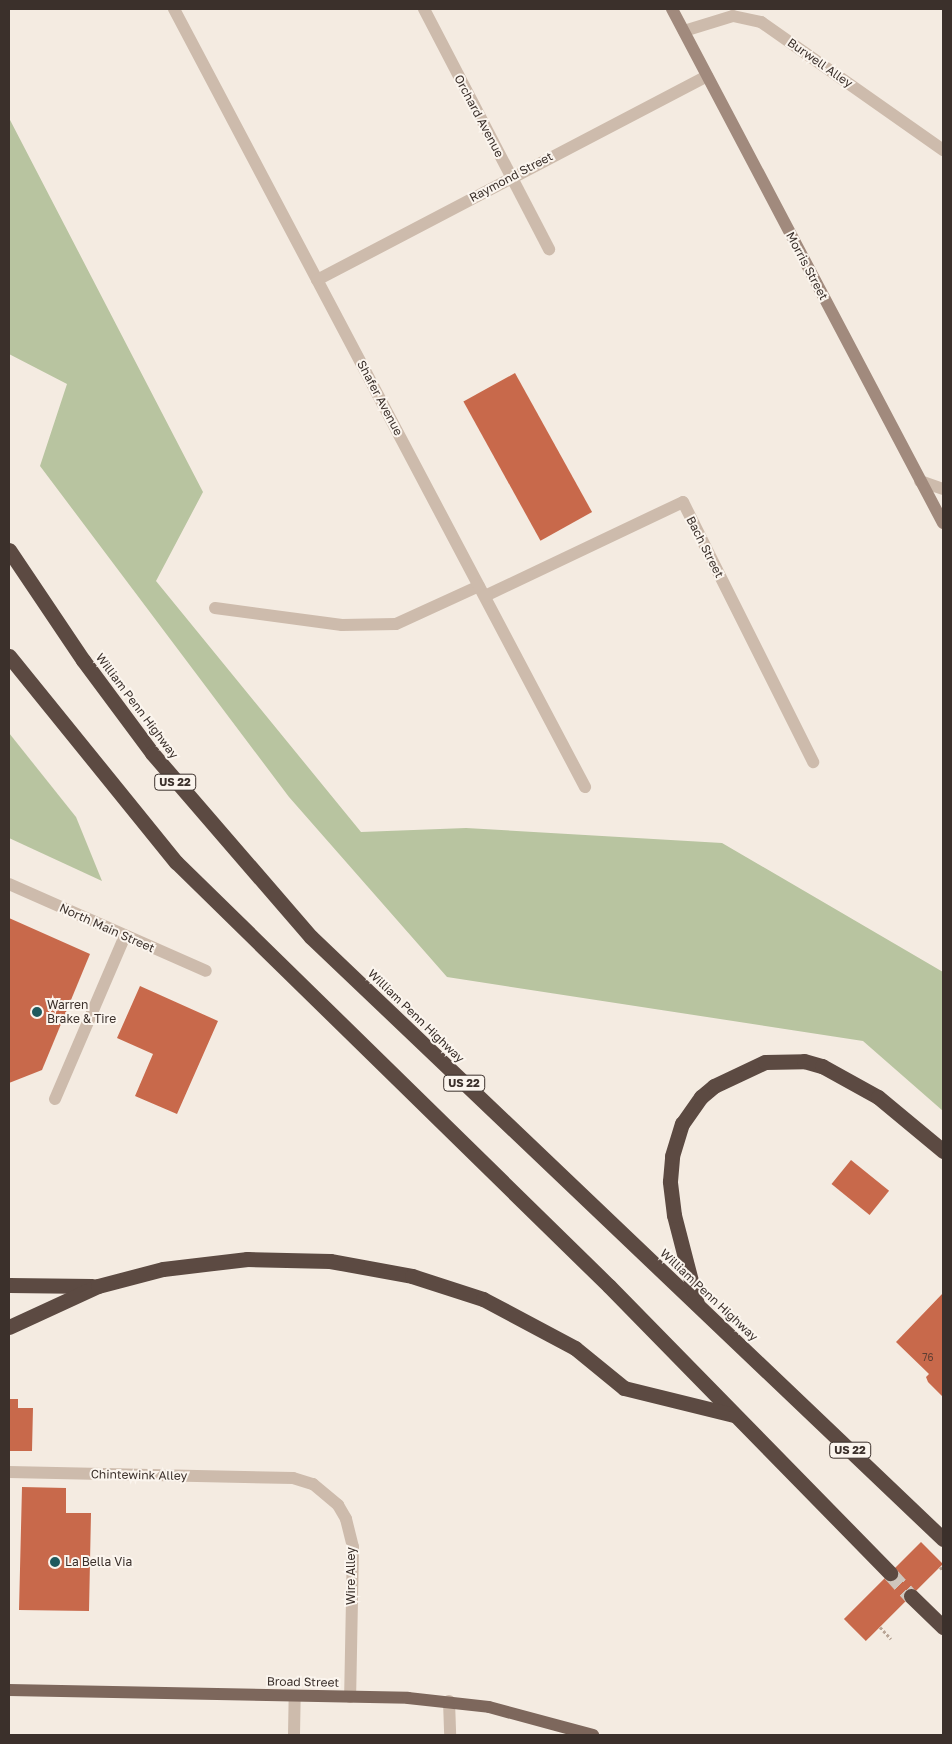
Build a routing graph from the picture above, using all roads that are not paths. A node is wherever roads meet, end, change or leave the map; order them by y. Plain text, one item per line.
1 (174, 9) edge
2 (424, 9) edge
3 (672, 9) edge
4 (684, 31) junction
5 (707, 76) junction
6 (943, 150) edge
7 (511, 176) junction
8 (549, 249) dead end
9 (317, 280) junction
10 (920, 481) junction
11 (943, 489) edge
12 (943, 523) edge
13 (9, 550) edge
14 (482, 591) junction
15 (215, 608) dead end
16 (9, 656) edge
17 (813, 762) dead end
18 (585, 787) dead end
19 (9, 884) edge
20 (125, 936) junction
21 (206, 971) dead end
22 (55, 1099) dead end
23 (943, 1151) edge
24 (9, 1285) edge
25 (98, 1286) junction
26 (697, 1304) junction
27 (9, 1326) edge
28 (734, 1415) junction
29 (9, 1472) edge
30 (270, 1477) joint
31 (943, 1539) edge
32 (890, 1573) tunnel mouth
33 (912, 1596) tunnel mouth
34 (943, 1627) edge
35 (9, 1690) edge
36 (295, 1696) junction
37 (350, 1697) junction
38 (449, 1701) junction
39 (294, 1735) edge
40 (450, 1735) edge
41 (593, 1735) edge

1 - 9 street, Shafer Avenue
2 - 7 street, Orchard Avenue
3 - 4 street, Morris Street
4 - 5 street, Morris Street
4 - 6 street, Burwell Alley
5 - 7 street, Raymond Street
5 - 10 street, Morris Street
7 - 8 street, Orchard Avenue
7 - 9 street, Raymond Street
9 - 14 street, Shafer Avenue
10 - 11 street
10 - 12 street, Morris Street
13 - 26 highway, William Penn Highway / US 22
14 - 15 street
14 - 17 street, Bach Street
14 - 18 street, Shafer Avenue
16 - 28 highway
19 - 20 street, North Main Street
20 - 21 street, North Main Street
20 - 22 street
23 - 26 highway
24 - 25 highway
25 - 27 highway
25 - 28 highway
26 - 31 highway, William Penn Highway / US 22
28 - 32 highway
29 - 30 street, Chintewink Alley
30 - 37 street, Wire Alley
33 - 34 highway
35 - 36 main road, Broad Street
36 - 37 main road, Broad Street
36 - 39 street
37 - 38 main road, Broad Street
38 - 40 street
38 - 41 main road, Broad Street

